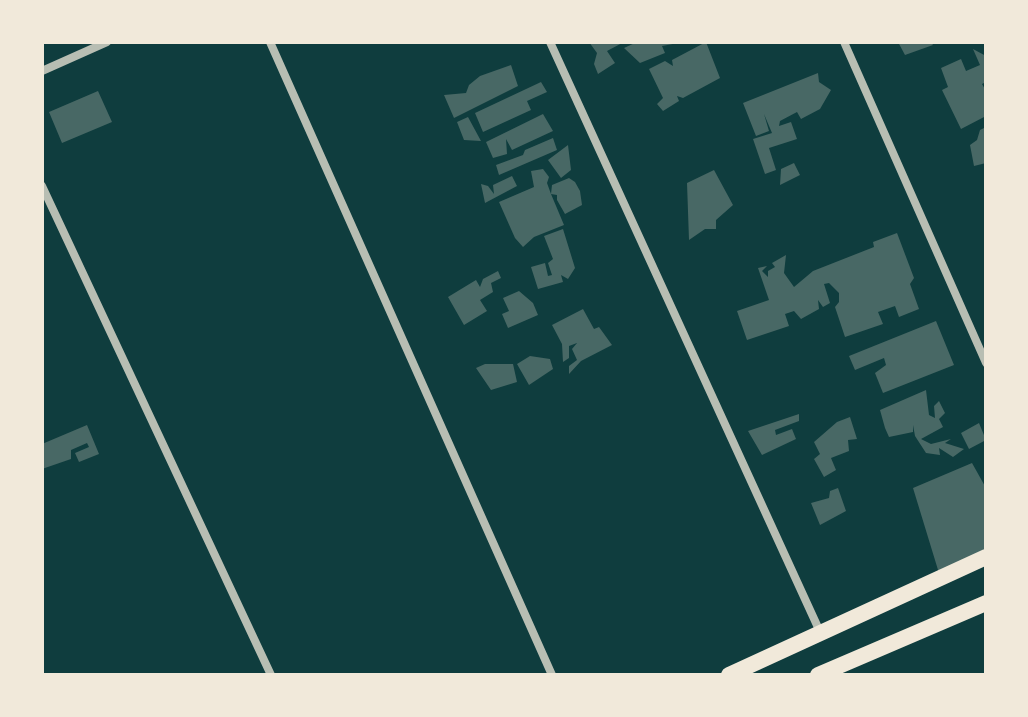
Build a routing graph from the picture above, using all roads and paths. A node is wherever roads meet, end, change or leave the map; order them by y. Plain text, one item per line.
1 (107, 42) edge
2 (270, 42) edge
3 (550, 42) edge
4 (844, 42) edge
5 (42, 71) edge
6 (42, 186) edge
7 (986, 363) edge
8 (986, 557) edge
9 (986, 603) edge
10 (821, 634) junction
11 (271, 675) edge
12 (552, 675) edge
13 (729, 675) edge
14 (818, 675) edge

1 - 5 street
2 - 12 street
3 - 10 street
4 - 7 street
6 - 11 street
8 - 10 main road
9 - 14 main road
10 - 13 main road

